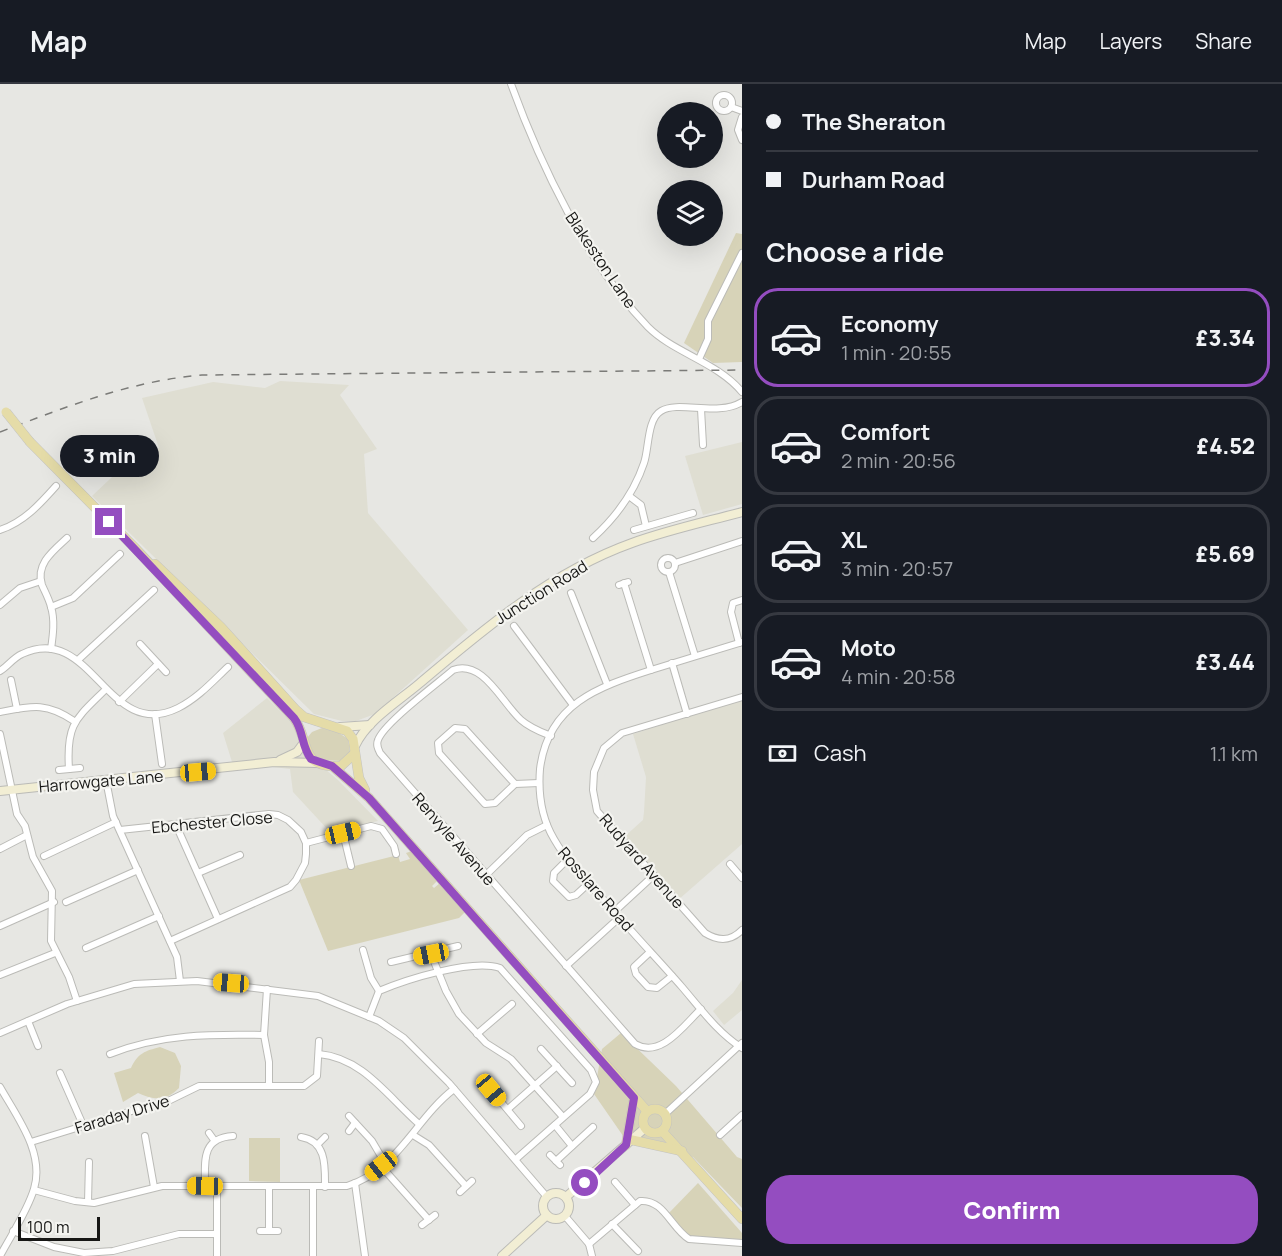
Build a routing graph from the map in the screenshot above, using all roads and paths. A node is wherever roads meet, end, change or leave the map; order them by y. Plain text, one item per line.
1 (511, 84) edge
2 (731, 107) dead end
3 (742, 111) edge
4 (742, 117) edge
5 (742, 140) edge
6 (742, 253) edge
7 (699, 359) junction
8 (742, 392) edge
9 (742, 402) edge
10 (3, 409) edge
11 (701, 409) junction
12 (704, 445) dead end
13 (56, 486) dead end
14 (629, 496) junction
15 (742, 512) edge
16 (693, 513) dead end
17 (646, 526) junction
18 (0, 530) edge
19 (634, 530) dead end
20 (67, 538) dead end
21 (593, 538) dead end
22 (742, 541) edge
23 (135, 548) junction
24 (120, 554) dead end
25 (675, 562) junction
26 (669, 572) junction
27 (41, 581) junction
28 (624, 583) dead end
29 (154, 590) dead end
30 (571, 593) dead end
31 (742, 600) edge
32 (0, 606) edge
33 (51, 607) junction
34 (514, 626) dead end
35 (741, 642) edge
36 (140, 644) dead end
37 (51, 649) junction
38 (694, 656) junction
39 (79, 659) junction
40 (672, 663) junction
41 (158, 664) junction
42 (228, 667) dead end
43 (651, 670) junction
44 (0, 671) edge
45 (166, 672) dead end
46 (11, 680) dead end
47 (607, 684) junction
48 (106, 688) junction
49 (742, 697) edge
50 (119, 702) junction
51 (573, 705) junction
52 (17, 709) junction
53 (0, 712) edge
54 (155, 714) junction
55 (687, 714) junction
56 (74, 721) junction
57 (322, 723) junction
58 (370, 725) junction
59 (339, 727) junction
60 (0, 734) edge
61 (551, 736) junction
62 (303, 740) junction
63 (355, 750) junction
64 (274, 762) junction
65 (162, 764) dead end
66 (319, 764) junction
67 (332, 766) junction
68 (80, 768) dead end
69 (69, 769) junction
70 (59, 770) dead end
71 (106, 780) junction
72 (539, 783) junction
73 (515, 784) junction
74 (11, 790) junction
75 (0, 791) edge
76 (369, 798) junction
77 (116, 822) junction
78 (176, 825) junction
79 (547, 825) junction
80 (120, 830) junction
81 (343, 833) junction
82 (27, 835) junction
83 (306, 843) junction
84 (0, 849) edge
85 (396, 854) dead end
86 (234, 855) dead end
87 (44, 856) dead end
88 (568, 859) junction
89 (730, 865) dead end
90 (351, 866) dead end
91 (138, 870) junction
92 (198, 873) junction
93 (486, 875) junction
94 (653, 876) junction
95 (742, 878) edge
96 (589, 883) junction
97 (54, 902) junction
98 (66, 902) dead end
99 (615, 911) junction
100 (159, 916) junction
101 (620, 917) junction
102 (218, 919) junction
103 (0, 926) edge
104 (742, 930) edge
105 (170, 940) junction
106 (458, 946) dead end
107 (86, 948) dead end
108 (363, 950) dead end
109 (650, 952) junction
110 (55, 953) junction
111 (431, 954) junction
112 (391, 962) dead end
113 (566, 966) junction
114 (439, 974) junction
115 (0, 975) edge
116 (672, 976) junction
117 (180, 981) junction
118 (267, 988) junction
119 (379, 991) junction
120 (77, 1001) junction
121 (512, 1004) dead end
122 (701, 1010) junction
123 (369, 1017) junction
124 (28, 1021) junction
125 (0, 1033) edge
126 (477, 1034) junction
127 (264, 1035) junction
128 (319, 1041) dead end
129 (38, 1046) dead end
130 (741, 1046) edge
131 (541, 1049) dead end
132 (110, 1054) dead end
133 (319, 1054) junction
134 (557, 1066) junction
135 (60, 1073) dead end
136 (572, 1083) dead end
137 (269, 1085) junction
138 (535, 1086) junction
139 (0, 1087) edge
140 (454, 1089) junction
141 (491, 1090) dead end
142 (634, 1098) junction
143 (508, 1109) junction
144 (647, 1111) junction
145 (665, 1114) junction
146 (742, 1115) edge
147 (349, 1116) dead end
148 (563, 1117) junction
149 (355, 1123) junction
150 (419, 1124) junction
151 (83, 1125) junction
152 (555, 1125) junction
153 (521, 1126) dead end
154 (593, 1127) dead end
155 (645, 1128) junction
156 (349, 1131) dead end
157 (662, 1131) junction
158 (209, 1133) dead end
159 (412, 1135) junction
160 (720, 1135) dead end
161 (145, 1136) dead end
162 (233, 1136) dead end
163 (301, 1137) dead end
164 (325, 1137) dead end
165 (214, 1140) junction
166 (31, 1142) junction
167 (629, 1143) junction
168 (317, 1145) junction
169 (572, 1146) junction
170 (681, 1151) junction
171 (550, 1155) dead end
172 (516, 1159) junction
173 (89, 1162) dead end
174 (383, 1165) junction
175 (472, 1180) dead end
176 (615, 1182) dead end
177 (355, 1184) junction
178 (205, 1186) junction
179 (217, 1186) junction
180 (269, 1186) junction
181 (466, 1186) junction
182 (154, 1187) junction
183 (313, 1187) junction
184 (325, 1187) junction
185 (34, 1190) junction
186 (460, 1192) dead end
187 (547, 1197) junction
188 (566, 1197) junction
189 (88, 1202) junction
190 (634, 1205) junction
191 (435, 1215) dead end
192 (547, 1215) junction
193 (565, 1216) junction
194 (742, 1219) edge
195 (429, 1220) junction
196 (612, 1224) junction
197 (422, 1225) dead end
198 (12, 1231) junction
199 (260, 1231) dead end
200 (269, 1231) junction
201 (278, 1231) dead end
202 (217, 1234) junction
203 (742, 1242) edge
204 (589, 1244) junction
205 (638, 1251) dead end
206 (0, 1256) edge
207 (217, 1256) edge
208 (313, 1256) edge
209 (365, 1256) edge
210 (502, 1256) edge
211 (592, 1256) edge

1 - 7 street, Blakeston Lane
2 - 3 street
4 - 5 street
6 - 7 street
7 - 8 street, Blakeston Lane
9 - 11 street
10 - 23 main road, bridge
11 - 12 street
11 - 14 street
13 - 18 street
14 - 17 street
14 - 21 street
15 - 58 street, Junction Road
16 - 17 street
17 - 19 street
20 - 27 street
22 - 25 street
23 - 57 main road
23 - 62 main road
24 - 33 street
25 - 26 street
25 - 26 street
26 - 38 street
27 - 32 street
27 - 33 street
28 - 43 street
29 - 39 street
30 - 47 street
31 - 35 street
33 - 37 street
34 - 51 street
35 - 38 street, Rosslare Road
36 - 41 street
37 - 39 street
37 - 44 street
38 - 40 street, Rosslare Road
39 - 48 street
40 - 43 street, Rosslare Road
40 - 55 street
41 - 45 street
41 - 50 street
42 - 54 street
43 - 47 street, Rosslare Road
46 - 52 street
47 - 51 street, Rosslare Road
48 - 50 street
48 - 56 street
49 - 55 street, Rudyard Avenue
50 - 54 street
51 - 61 street, Rosslare Road
52 - 53 street
52 - 56 street
54 - 65 street
55 - 94 street, Rudyard Avenue
56 - 69 street
57 - 59 main road
57 - 62 main road
58 - 59 street
58 - 63 street, Junction Road
59 - 63 main road
60 - 74 street
61 - 72 street, Rosslare Road
61 - 93 street, Renvyle Avenue
62 - 64 street, Harrowgate Lane
62 - 66 main road
63 - 67 main road
63 - 76 main road
64 - 66 street, Harrowgate Lane
64 - 71 street, Harrowgate Lane
66 - 67 main road
67 - 76 main road
68 - 69 street
69 - 70 street
71 - 74 street, Harrowgate Lane
71 - 77 street
72 - 73 street
72 - 79 street, Rosslare Road
73 - 73 street
74 - 75 street, Harrowgate Lane
74 - 82 street
76 - 142 main road
77 - 80 street
77 - 87 street
78 - 80 street, Ebchester Close
78 - 83 street, Ebchester Close
78 - 92 street
79 - 88 street, Rosslare Road
79 - 93 street
80 - 91 street
81 - 83 street
81 - 85 street
81 - 90 street
82 - 84 street
82 - 97 street
83 - 102 street
86 - 92 street
88 - 96 street, Rosslare Road
88 - 96 street
89 - 95 street
91 - 98 street
91 - 100 street
92 - 102 street
93 - 113 street, Renvyle Avenue
94 - 99 street
94 - 104 street, Rudyard Avenue
96 - 99 street, Rosslare Road
97 - 103 street
97 - 110 street
99 - 101 street, Rosslare Road
100 - 105 street
100 - 107 street
101 - 109 street, Rosslare Road
101 - 113 street
102 - 105 street
105 - 117 street
106 - 111 street
108 - 119 street
109 - 116 street, Rosslare Road
109 - 116 street
110 - 115 street
110 - 120 street
111 - 112 street
111 - 114 street
113 - 122 street, Renvyle Avenue
114 - 119 street
114 - 126 street
114 - 148 street
116 - 122 street, Rosslare Road
117 - 118 street
117 - 120 street
118 - 123 street
118 - 127 street
119 - 123 street
120 - 124 street
121 - 126 street
122 - 130 street, Rosslare Road
123 - 140 street
124 - 125 street
124 - 129 street
126 - 138 street
127 - 132 street
127 - 137 street
128 - 133 street, Faraday Drive
130 - 145 street
131 - 134 street
133 - 137 street, Faraday Drive
133 - 150 street
134 - 136 street
134 - 138 street
135 - 151 street
137 - 151 street, Faraday Drive
138 - 143 street
138 - 148 street
139 - 166 street
140 - 150 street
140 - 172 street
141 - 143 street
142 - 144 main road
142 - 167 main road
143 - 153 street
144 - 145 main road
144 - 155 main road
145 - 157 main road
146 - 160 street
147 - 149 street
148 - 152 street
149 - 156 street
149 - 174 street
150 - 159 street
151 - 166 street, Faraday Drive
152 - 169 street
152 - 172 street
154 - 169 street
155 - 157 main road
155 - 167 street
157 - 170 main road
158 - 165 street
159 - 174 street
159 - 181 street
161 - 182 street
162 - 165 street
163 - 168 street
164 - 168 street
165 - 178 street
166 - 185 street
167 - 170 main road
167 - 188 street
168 - 184 street
169 - 171 street
170 - 194 main road
172 - 187 street
173 - 189 street
174 - 177 street
174 - 195 street
175 - 181 street
176 - 190 street
177 - 184 street
177 - 209 street
178 - 179 street
178 - 182 street
179 - 180 street
179 - 202 street
180 - 183 street
180 - 200 street
181 - 186 street
182 - 189 street
183 - 184 street
183 - 208 street
185 - 189 street
185 - 198 street
187 - 188 street
187 - 192 street
188 - 193 street
190 - 196 street
190 - 203 street
191 - 195 street
192 - 193 street
192 - 210 street
193 - 204 street
195 - 197 street
196 - 204 street
196 - 205 street
198 - 202 street
198 - 206 street
199 - 200 street
200 - 201 street
202 - 207 street
204 - 211 street

